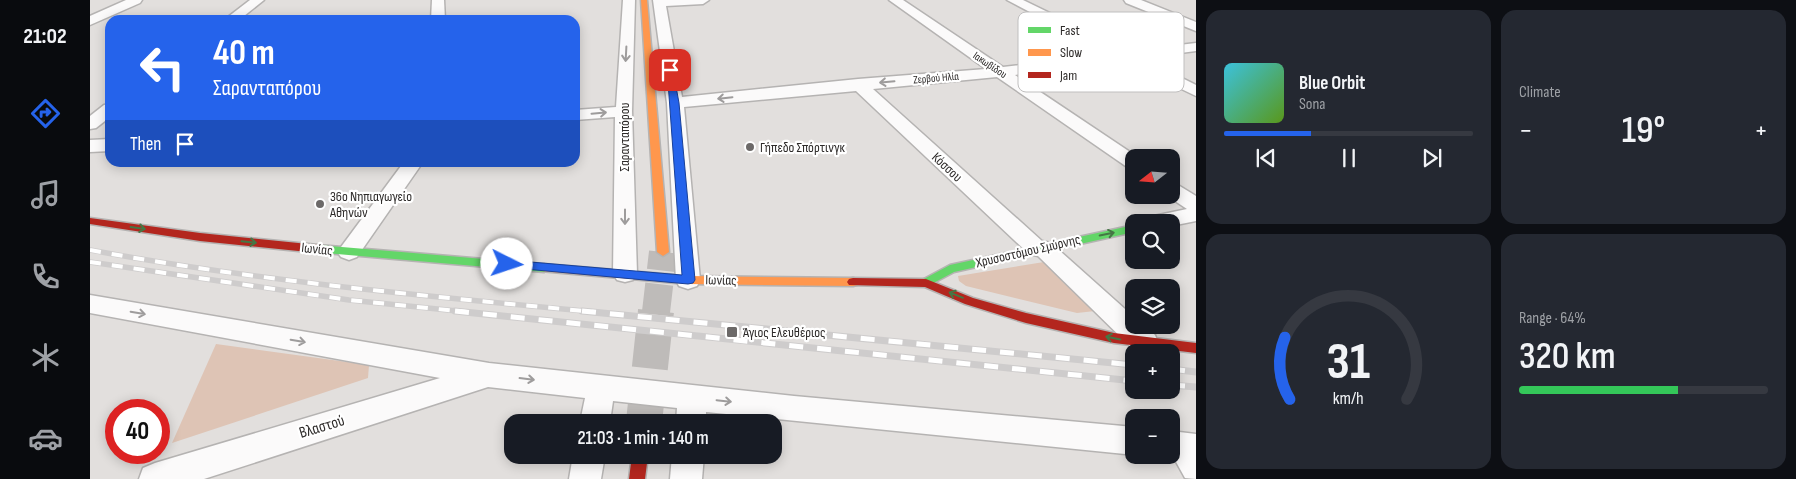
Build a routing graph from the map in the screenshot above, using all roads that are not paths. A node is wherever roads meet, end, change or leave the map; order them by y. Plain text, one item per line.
1 (136, 0) edge
2 (258, 0) edge
3 (438, 0) edge
4 (628, 0) edge
5 (703, 0) edge
6 (895, 0) edge
7 (1013, 0) edge
8 (1130, 0) edge
9 (654, 1) edge
10 (1037, 12) edge
11 (1159, 12) edge
12 (238, 15) edge
13 (438, 15) edge
14 (90, 21) edge
15 (1184, 22) edge
16 (1196, 27) edge
17 (1018, 70) edge
18 (1000, 72) junction
19 (858, 84) junction
20 (1018, 84) edge
21 (1184, 85) edge
22 (1196, 91) edge
23 (1029, 92) edge
24 (674, 103) junction
25 (624, 111) junction
26 (105, 113) edge
27 (580, 115) edge
28 (90, 124) edge
29 (105, 145) edge
30 (90, 146) edge
31 (1125, 157) edge
32 (410, 167) edge
33 (1180, 195) edge
34 (1196, 206) edge
35 (1196, 214) edge
36 (1180, 217) edge
37 (90, 221) edge
38 (1125, 230) edge
39 (1040, 248) junction
40 (349, 252) junction
41 (663, 252) tunnel mouth
42 (625, 274) junction
43 (688, 280) junction
44 (926, 283) junction
45 (90, 304) edge
46 (1145, 343) junction
47 (1196, 348) edge
48 (489, 375) junction
49 (601, 388) junction
50 (692, 410) edge
51 (596, 414) edge
52 (1125, 440) edge
53 (588, 464) edge
54 (639, 464) edge
55 (687, 464) edge
56 (155, 479) edge
57 (585, 479) edge
58 (637, 479) edge
59 (686, 479) edge

1 - 14 street
2 - 12 street
3 - 13 street
4 -> 25 street, Σαρανταπόρου
5 - 9 street
6 - 18 street, Ιακωβίδου
7 - 10 street
8 - 11 street
9 - 24 street
9 - 41 street, Σαρανταπόρου
15 - 16 street
17 - 18 street, Ζερβού Ηλία
18 -> 19 street, Ζερβού Ηλία
18 - 20 street, Ιακωβίδου
19 -> 24 street, Ζερβού Ηλία
19 - 39 street, Κόσσου
21 - 22 street
23 - 31 street, Ιακωβίδου
24 - 43 street
27 -> 25 street
25 -> 42 street, Σαρανταπόρου
26 - 28 street
29 - 30 street
32 - 40 street
33 - 34 street
35 - 36 street
37 -> 40 street, Ιωνίας
39 -> 38 street, Χρυσοστόμου Σμύρνης
39 - 44 street, Χρυσοστόμου Σμύρνης
39 - 46 street, Κόσσου
40 - 42 street, Ιωνίας
42 - 43 street, Ιωνίας
43 - 44 street, Ιωνίας
46 -> 44 street, Ιωνίας
45 -> 48 street
46 - 47 street, Ιωνίας
48 -> 49 street
48 - 56 street, Βλαστού
49 - 50 street
49 - 51 street
50 -> 52 street
53 - 57 street
54 - 58 street
55 - 59 street

